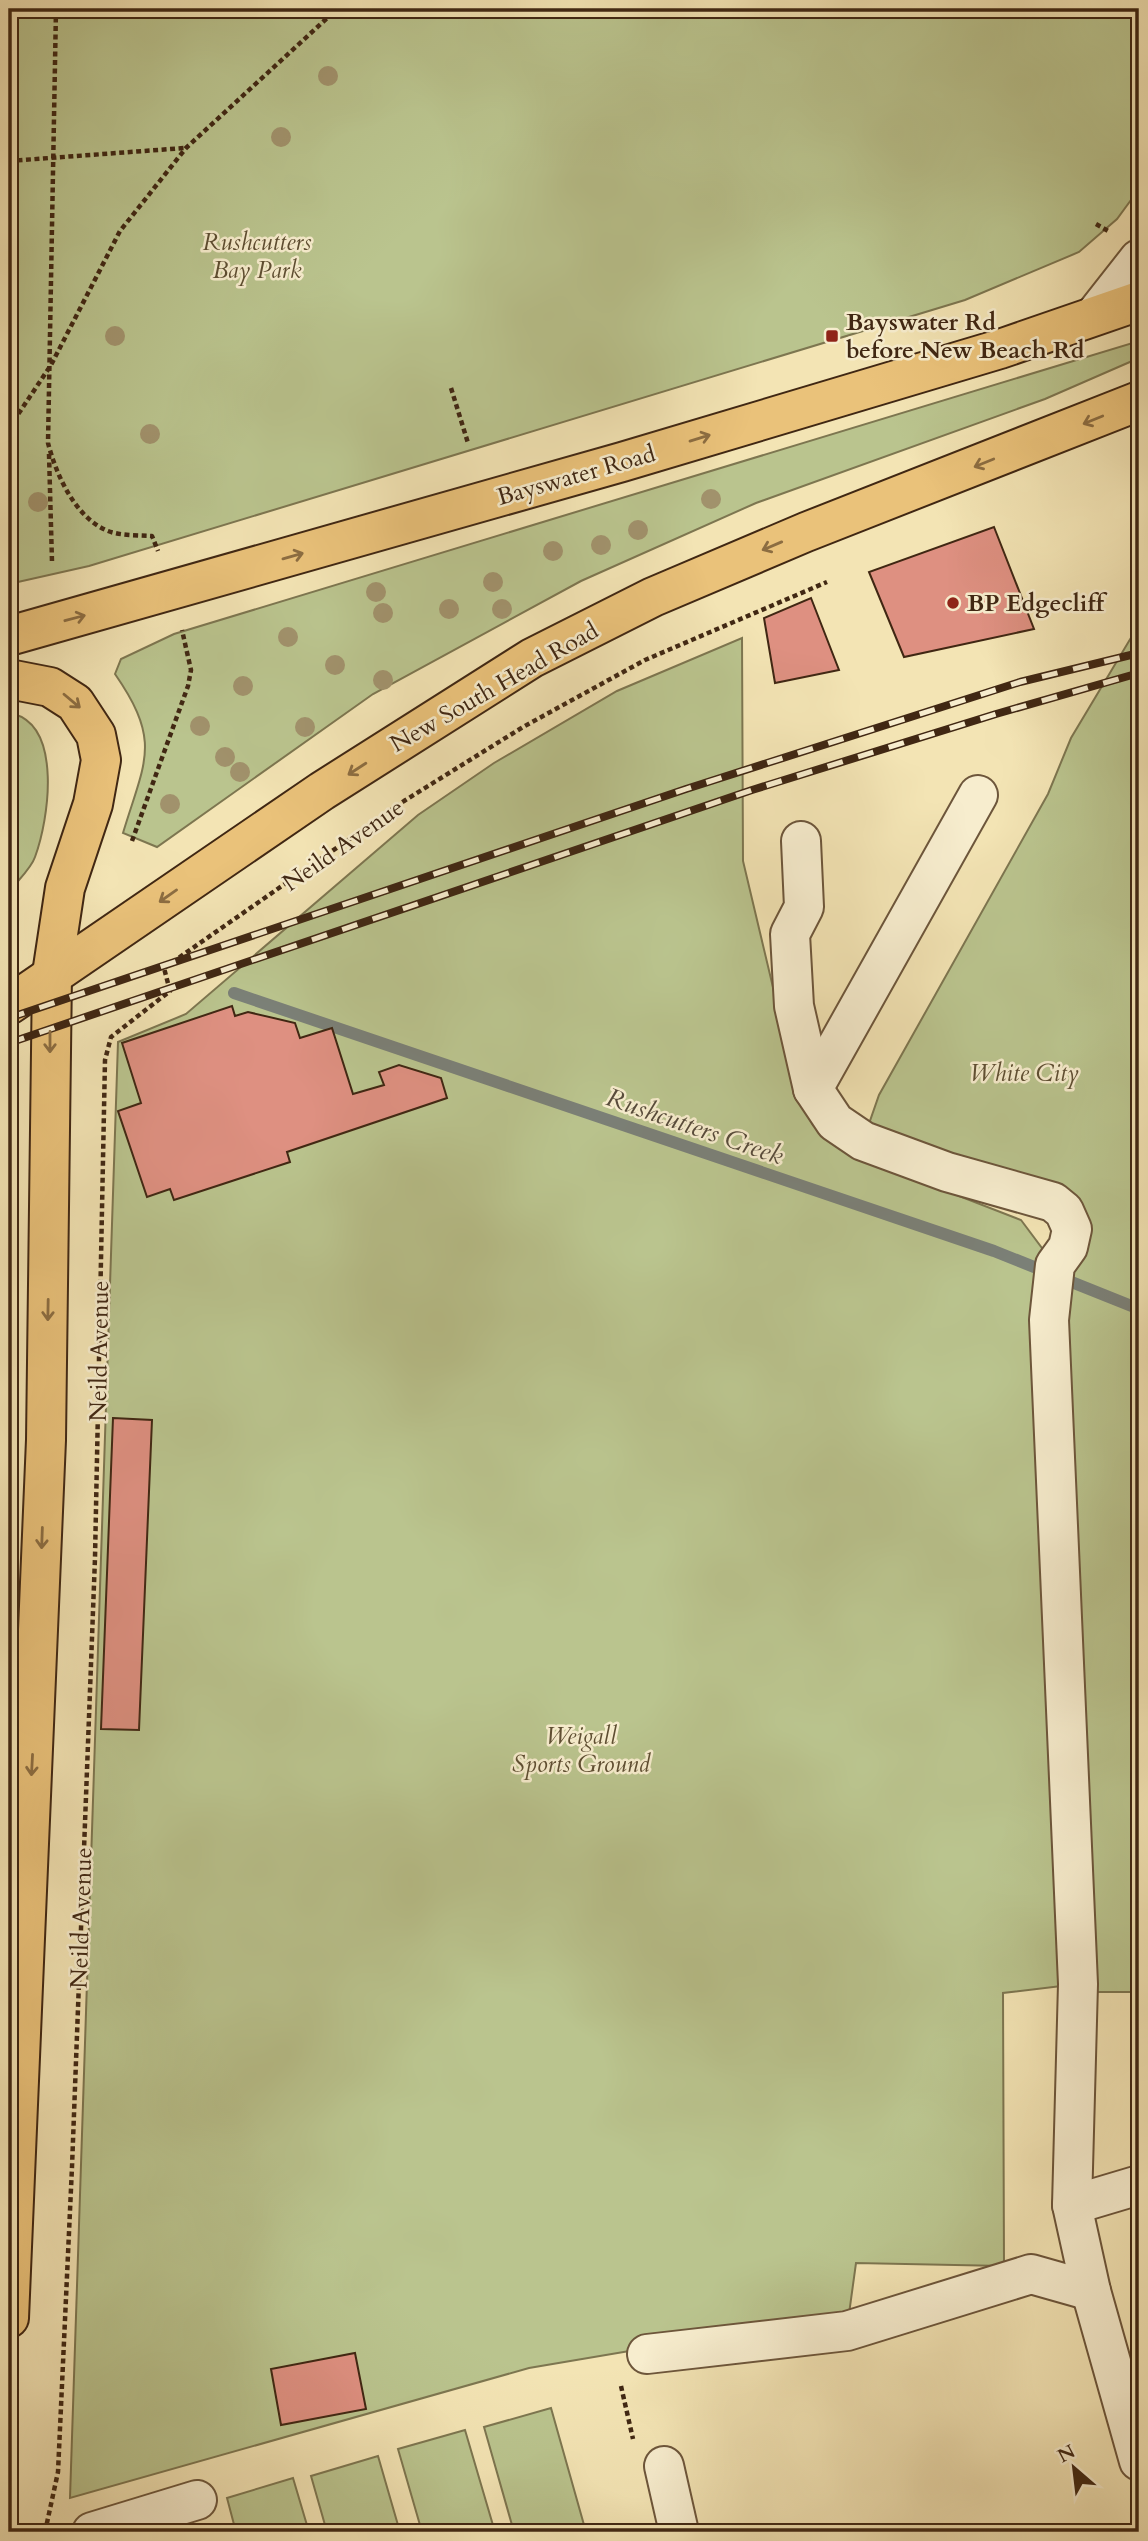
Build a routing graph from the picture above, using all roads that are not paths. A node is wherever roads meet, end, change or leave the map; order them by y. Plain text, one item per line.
1 (1139, 259) edge
2 (1139, 301) edge
3 (1095, 315) junction
4 (1139, 401) edge
5 (9, 636) edge
6 (9, 679) edge
7 (978, 795) dead end
8 (801, 841) dead end
9 (52, 974) junction
10 (9, 1005) edge
11 (813, 1089) junction
12 (1139, 2185) edge
13 (1072, 2205) junction
14 (1090, 2291) junction
15 (9, 2318) edge
16 (647, 2354) road end
17 (1139, 2461) edge
18 (664, 2466) road end
19 (197, 2500) dead end
20 (92, 2532) edge
21 (679, 2532) edge

1 - 3 street
2 - 3 main road, Bayswater Road
5 -> 3 main road, Bayswater Road
4 -> 9 main road, New South Head Road
6 -> 9 main road
7 - 11 street
8 - 11 street
9 - 10 main road, New South Head Road
9 -> 15 main road
11 - 13 street
12 - 13 street
13 - 14 street
14 - 16 street
14 - 17 street
18 - 21 street
19 - 20 street

